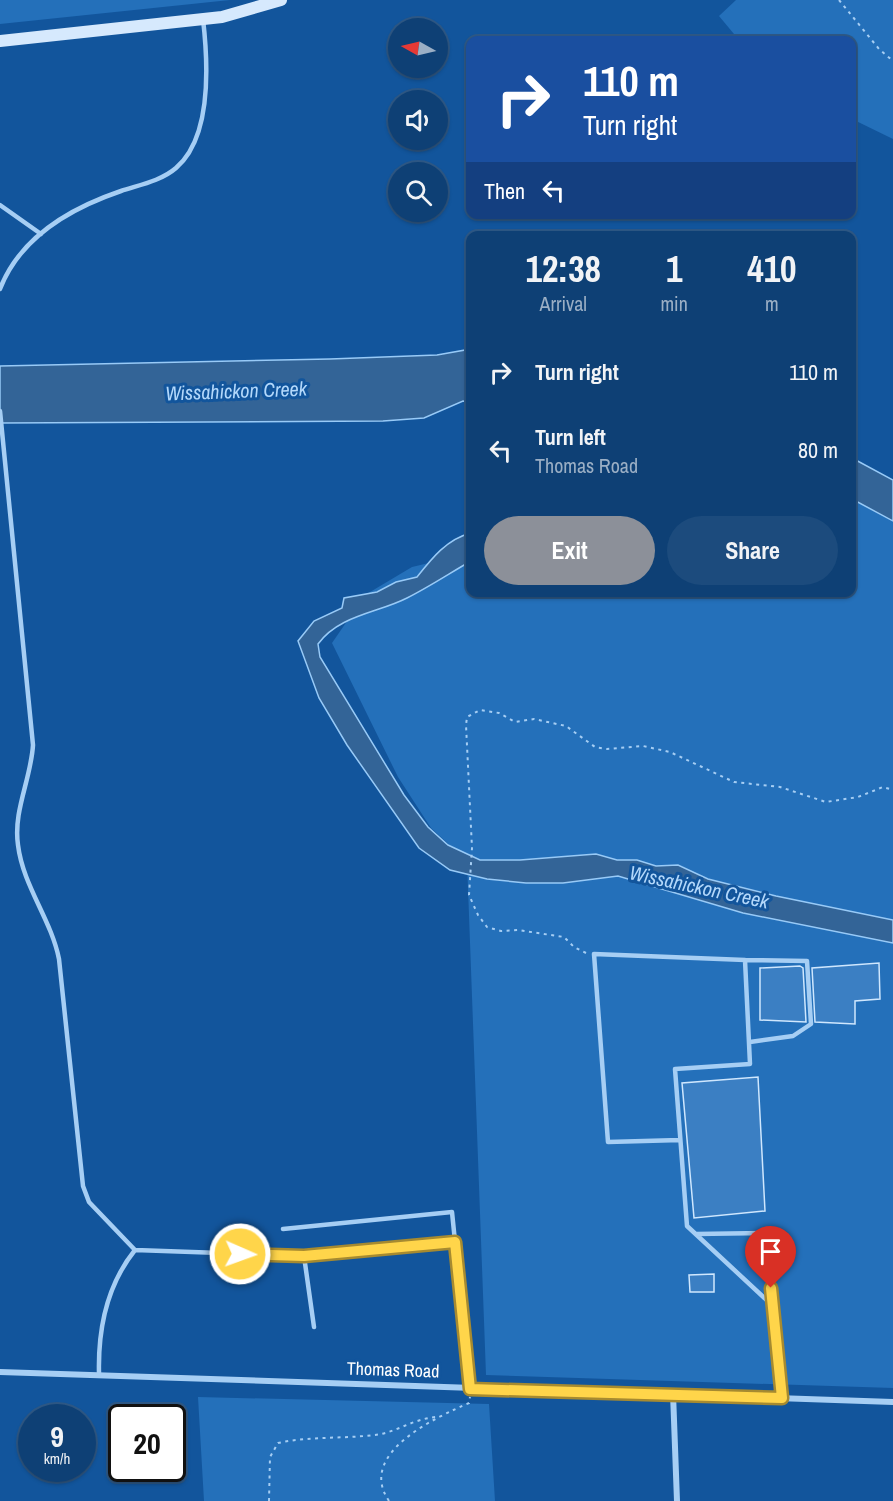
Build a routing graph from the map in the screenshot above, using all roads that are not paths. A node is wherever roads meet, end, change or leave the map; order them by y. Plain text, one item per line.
1 (280, 0) edge
2 (203, 19) junction
3 (0, 41) edge
4 (0, 205) edge
5 (41, 234) junction
6 (0, 289) edge
7 (0, 411) edge
8 (745, 960) junction
9 (750, 1042) junction
10 (680, 1140) junction
11 (283, 1229) dead end
12 (696, 1234) junction
13 (455, 1242) junction
14 (135, 1250) junction
15 (304, 1256) junction
16 (773, 1306) junction
17 (314, 1327) dead end
18 (0, 1372) edge
19 (99, 1373) junction
20 (470, 1389) junction
21 (673, 1393) junction
22 (782, 1398) junction
23 (893, 1402) edge
24 (677, 1501) edge

1 - 2 main road
2 - 3 main road
2 - 5 lane
4 - 5 lane
5 - 6 lane
7 - 14 lane
8 - 9 lane
8 - 9 lane
8 - 10 lane
9 - 10 lane
10 - 12 lane
11 - 13 lane
12 - 16 lane
12 - 16 lane
13 - 15 lane
13 - 20 lane
14 - 15 lane
14 - 19 lane
15 - 17 lane
16 - 22 lane
18 - 19 street, Thomas Road
19 - 20 street, Thomas Road
20 - 21 street, Thomas Road
21 - 22 street, Thomas Road
21 - 24 street
22 - 23 street, Thomas Road

